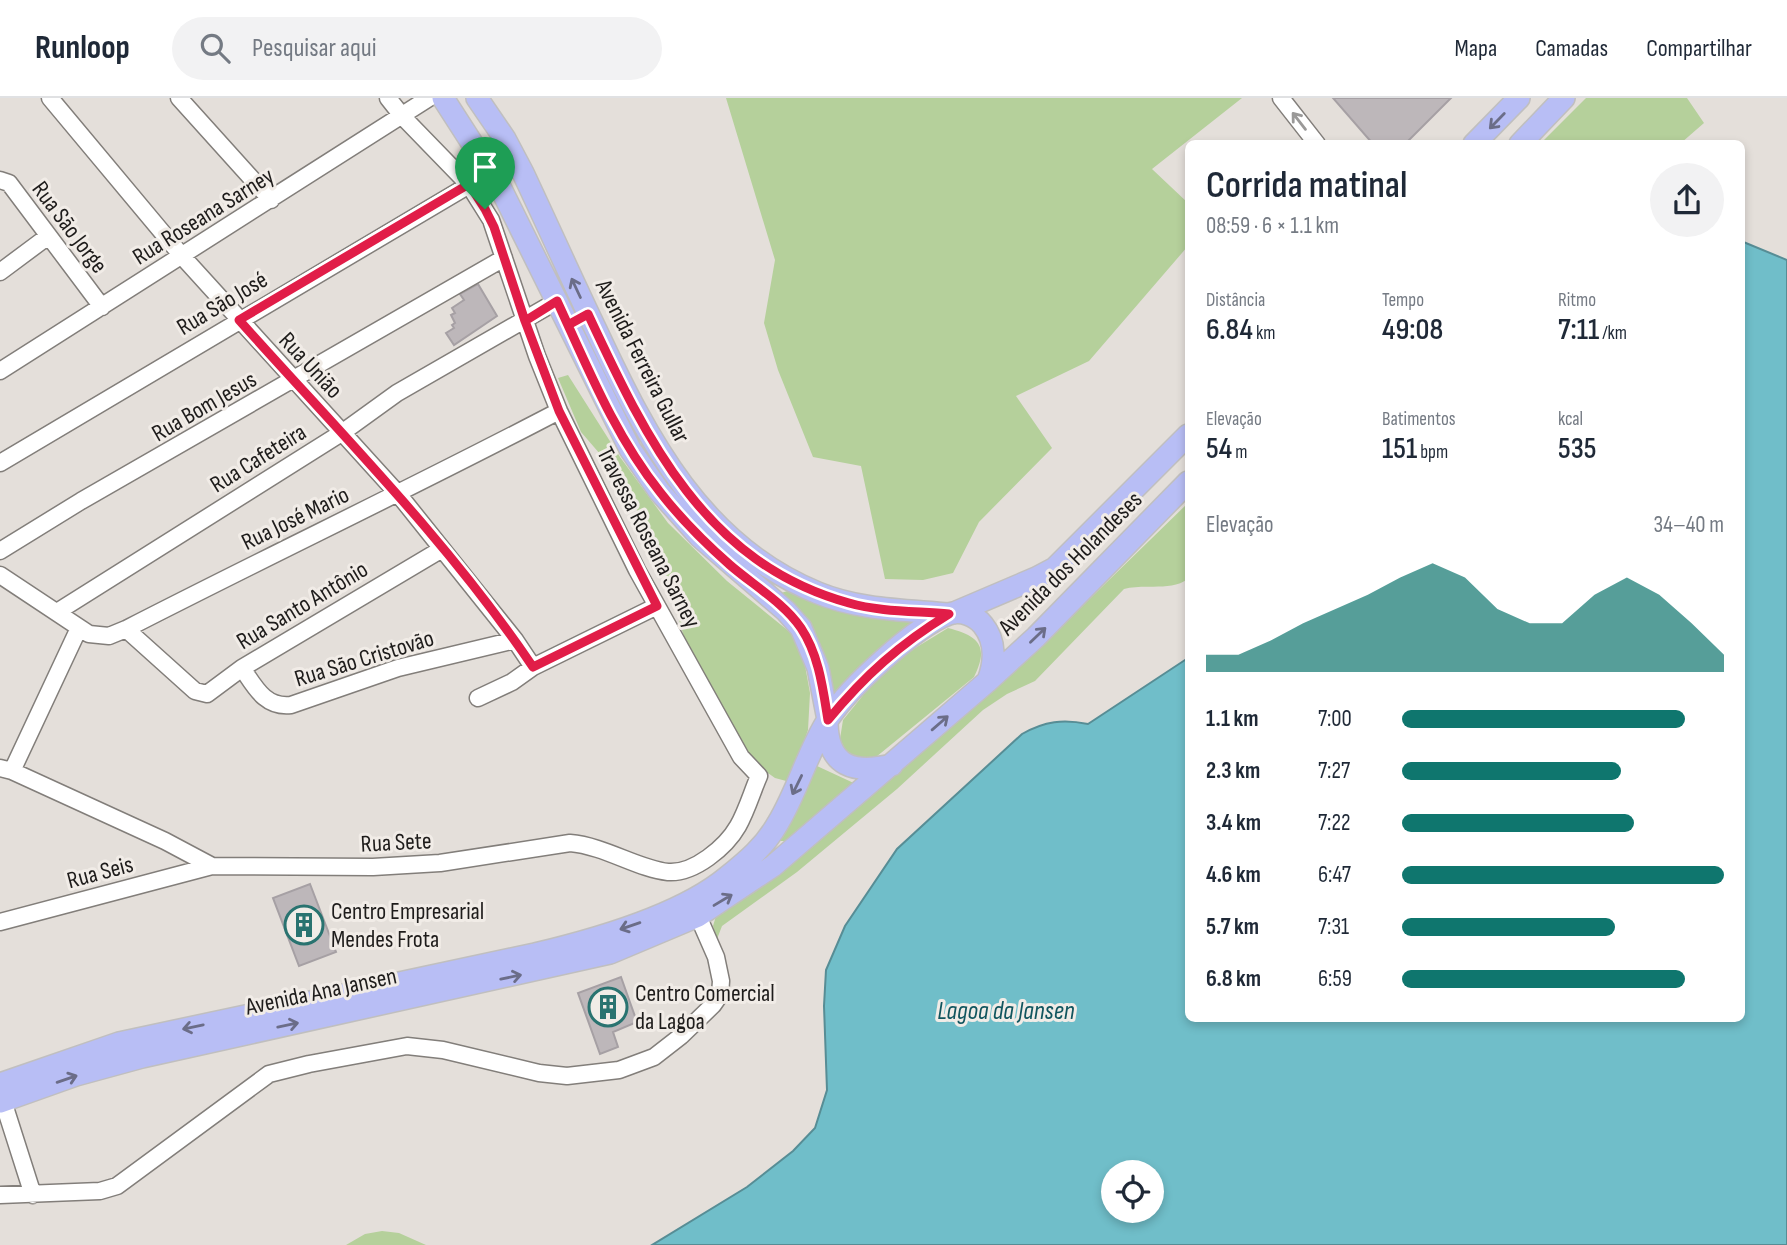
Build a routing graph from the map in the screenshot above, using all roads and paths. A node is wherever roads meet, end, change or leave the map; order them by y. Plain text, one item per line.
1 (50, 98) edge
2 (179, 98) edge
3 (388, 98) edge
4 (429, 98) edge
5 (443, 98) edge
6 (477, 98) edge
7 (1281, 98) edge
8 (1519, 98) edge
9 (1564, 98) edge
10 (402, 117) junction
11 (1314, 140) edge
12 (1478, 140) edge
13 (1524, 140) edge
14 (0, 180) edge
15 (469, 184) junction
16 (271, 200) junction
17 (47, 237) junction
18 (182, 256) junction
19 (504, 258) junction
20 (0, 272) edge
21 (557, 301) junction
22 (102, 307) junction
23 (588, 314) junction
24 (239, 320) junction
25 (525, 321) junction
26 (568, 325) junction
27 (0, 371) edge
28 (293, 381) junction
29 (559, 411) junction
30 (343, 432) junction
31 (1185, 438) edge
32 (0, 463) edge
33 (1185, 485) edge
34 (399, 495) junction
35 (442, 549) junction
36 (0, 551) edge
37 (0, 575) edge
38 (657, 606) junction
39 (57, 612) junction
40 (951, 614) junction
41 (79, 628) junction
42 (126, 629) junction
43 (515, 640) junction
44 (533, 667) junction
45 (242, 668) junction
46 (988, 681) junction
47 (478, 698) dead end
48 (828, 721) junction
49 (892, 765) junction
50 (6, 770) edge
51 (759, 776) joint
52 (212, 866) junction
53 (698, 916) junction
54 (0, 922) edge
55 (1, 1096) edge
56 (0, 1195) edge
57 (33, 1195) junction

1 - 18 street, Rua União
2 - 16 street
3 - 10 street, Travessa Roseana Sarney
4 - 10 street, Rua Roseana Sarney
5 - 21 main road, Avenida Ferreira Gullar
23 -> 6 main road, Avenida Ferreira Gullar
11 -> 7 street
8 -> 12 main road
9 - 13 main road
10 - 15 street, Travessa Roseana Sarney
10 - 16 street, Rua Roseana Sarney
14 - 17 street, Rua São Jorge
15 - 19 street, Travessa Roseana Sarney
15 - 24 street, Rua São José
16 - 18 street, Rua Roseana Sarney
17 - 20 street
17 - 22 street, Rua São Jorge
18 - 22 street, Rua Roseana Sarney
18 - 24 street, Rua União
19 - 25 street, Travessa Roseana Sarney
19 - 28 street, Rua Bom Jesus
21 - 25 street, Rua Cafeteira
21 - 26 main road, Avenida Ferreira Gullar
22 - 27 street, Rua Roseana Sarney
23 - 26 main road
23 - 40 main road, Avenida Ferreira Gullar
24 - 28 street, Rua União
24 - 32 street, Rua São José
25 - 29 street, Travessa Roseana Sarney
25 - 30 street, Rua Cafeteira
26 - 48 main road, Avenida Ferreira Gullar
28 - 30 street, Rua União
28 - 36 street, Rua Bom Jesus
29 - 34 street, Rua José Mario
29 - 38 street, Travessa Roseana Sarney
30 - 34 street, Rua União
30 - 39 street, Rua Cafeteira
31 - 40 main road, Avenida dos Holandeses
46 -> 33 main road, Avenida dos Holandeses
34 - 35 street, Rua União
34 - 42 street, Rua José Mario
35 - 43 street, Rua União
35 - 45 street, Rua Santo Antônio
37 - 39 street
38 - 44 street
38 - 51 street, Travessa Roseana Sarney
39 - 41 street
40 - 46 main road
40 - 48 main road, Avenida dos Holandeses
41 - 42 street, Rua José Mario
41 - 50 street
42 - 45 street, Rua Santo Antônio
43 - 44 street, Rua União
43 - 45 street, Rua São Cristovão
44 - 47 street
49 -> 46 main road, Avenida dos Holandeses
48 - 49 main road, Avenida Ferreira Gullar
48 -> 55 main road, Avenida Ana Jansen
53 -> 49 main road, Avenida Ana Jansen
50 - 52 street, Rua Sete
51 - 52 street, Rua Sete
52 - 54 street, Rua Seis
55 -> 53 main road, Avenida Ana Jansen
53 - 57 street
55 - 57 street
56 - 57 street

